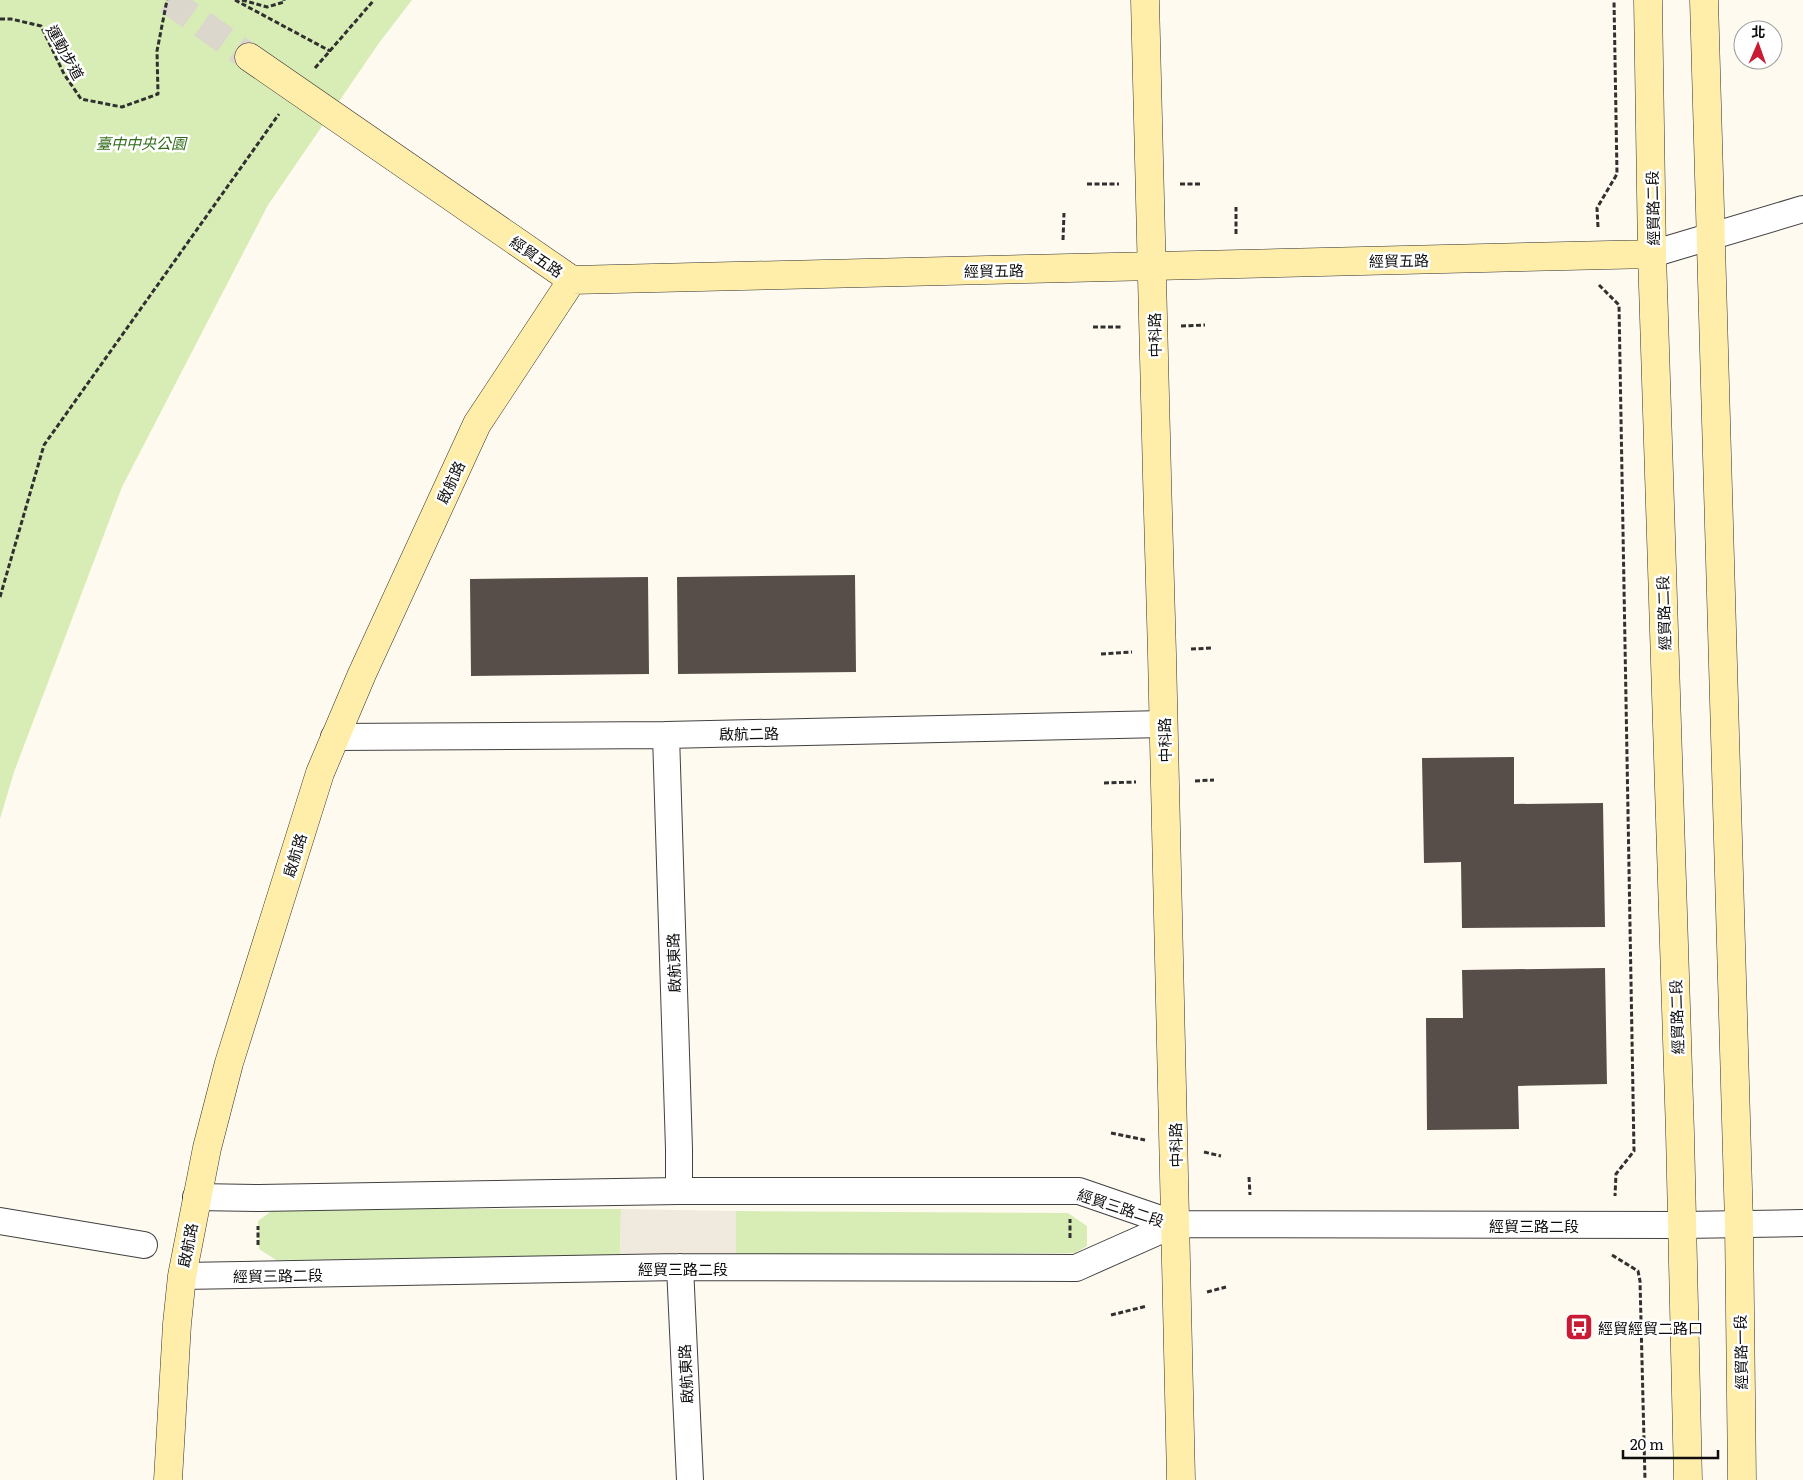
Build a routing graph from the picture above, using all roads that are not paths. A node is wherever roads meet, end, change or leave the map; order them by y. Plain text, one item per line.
1 (1145, 0) edge
2 (1648, 0) edge
3 (1704, 0) edge
4 (249, 57) tunnel mouth
5 (1803, 209) edge
6 (1710, 237) junction
7 (1652, 254) junction
8 (1152, 266) junction
9 (572, 280) junction
10 (1164, 724) junction
11 (666, 735) junction
12 (334, 737) junction
13 (679, 1191) junction
14 (196, 1197) junction
15 (0, 1221) edge
16 (1803, 1223) edge
17 (1176, 1224) junction
18 (1739, 1224) junction
19 (1682, 1225) junction
20 (144, 1245) dead end
21 (680, 1267) junction
22 (182, 1276) junction
23 (168, 1480) edge
24 (690, 1480) edge
25 (1181, 1480) edge
26 (1688, 1480) edge
27 (1742, 1480) edge

1 - 8 street, 中科路
2 - 7 street, 經貿路二段
3 - 6 street
4 - 9 street, 經貿五路
5 - 6 street, 經貿五路
6 - 7 street, 經貿五路
6 - 18 street
7 - 8 street, 經貿五路
7 - 19 street, 經貿路二段
8 - 9 street, 經貿五路
8 - 10 street, 中科路
9 - 12 street, 啟航路
10 - 11 street, 啟航二路
10 - 17 street, 中科路
11 - 12 street, 啟航二路
11 - 13 street, 啟航東路
12 - 14 street, 啟航路
13 - 14 street, 經貿三路二段
13 - 17 street, 經貿三路二段
14 - 22 street, 啟航路
15 - 20 street
16 - 18 street, 經貿三路二段
17 - 19 street, 經貿三路二段
17 - 21 street, 經貿三路二段
17 - 25 street, 中科路
18 - 19 street, 經貿三路二段
18 - 27 street, 經貿路一段
19 - 26 street
21 - 22 street, 經貿三路二段
21 - 24 street, 啟航東路
22 - 23 street, 啟航路

